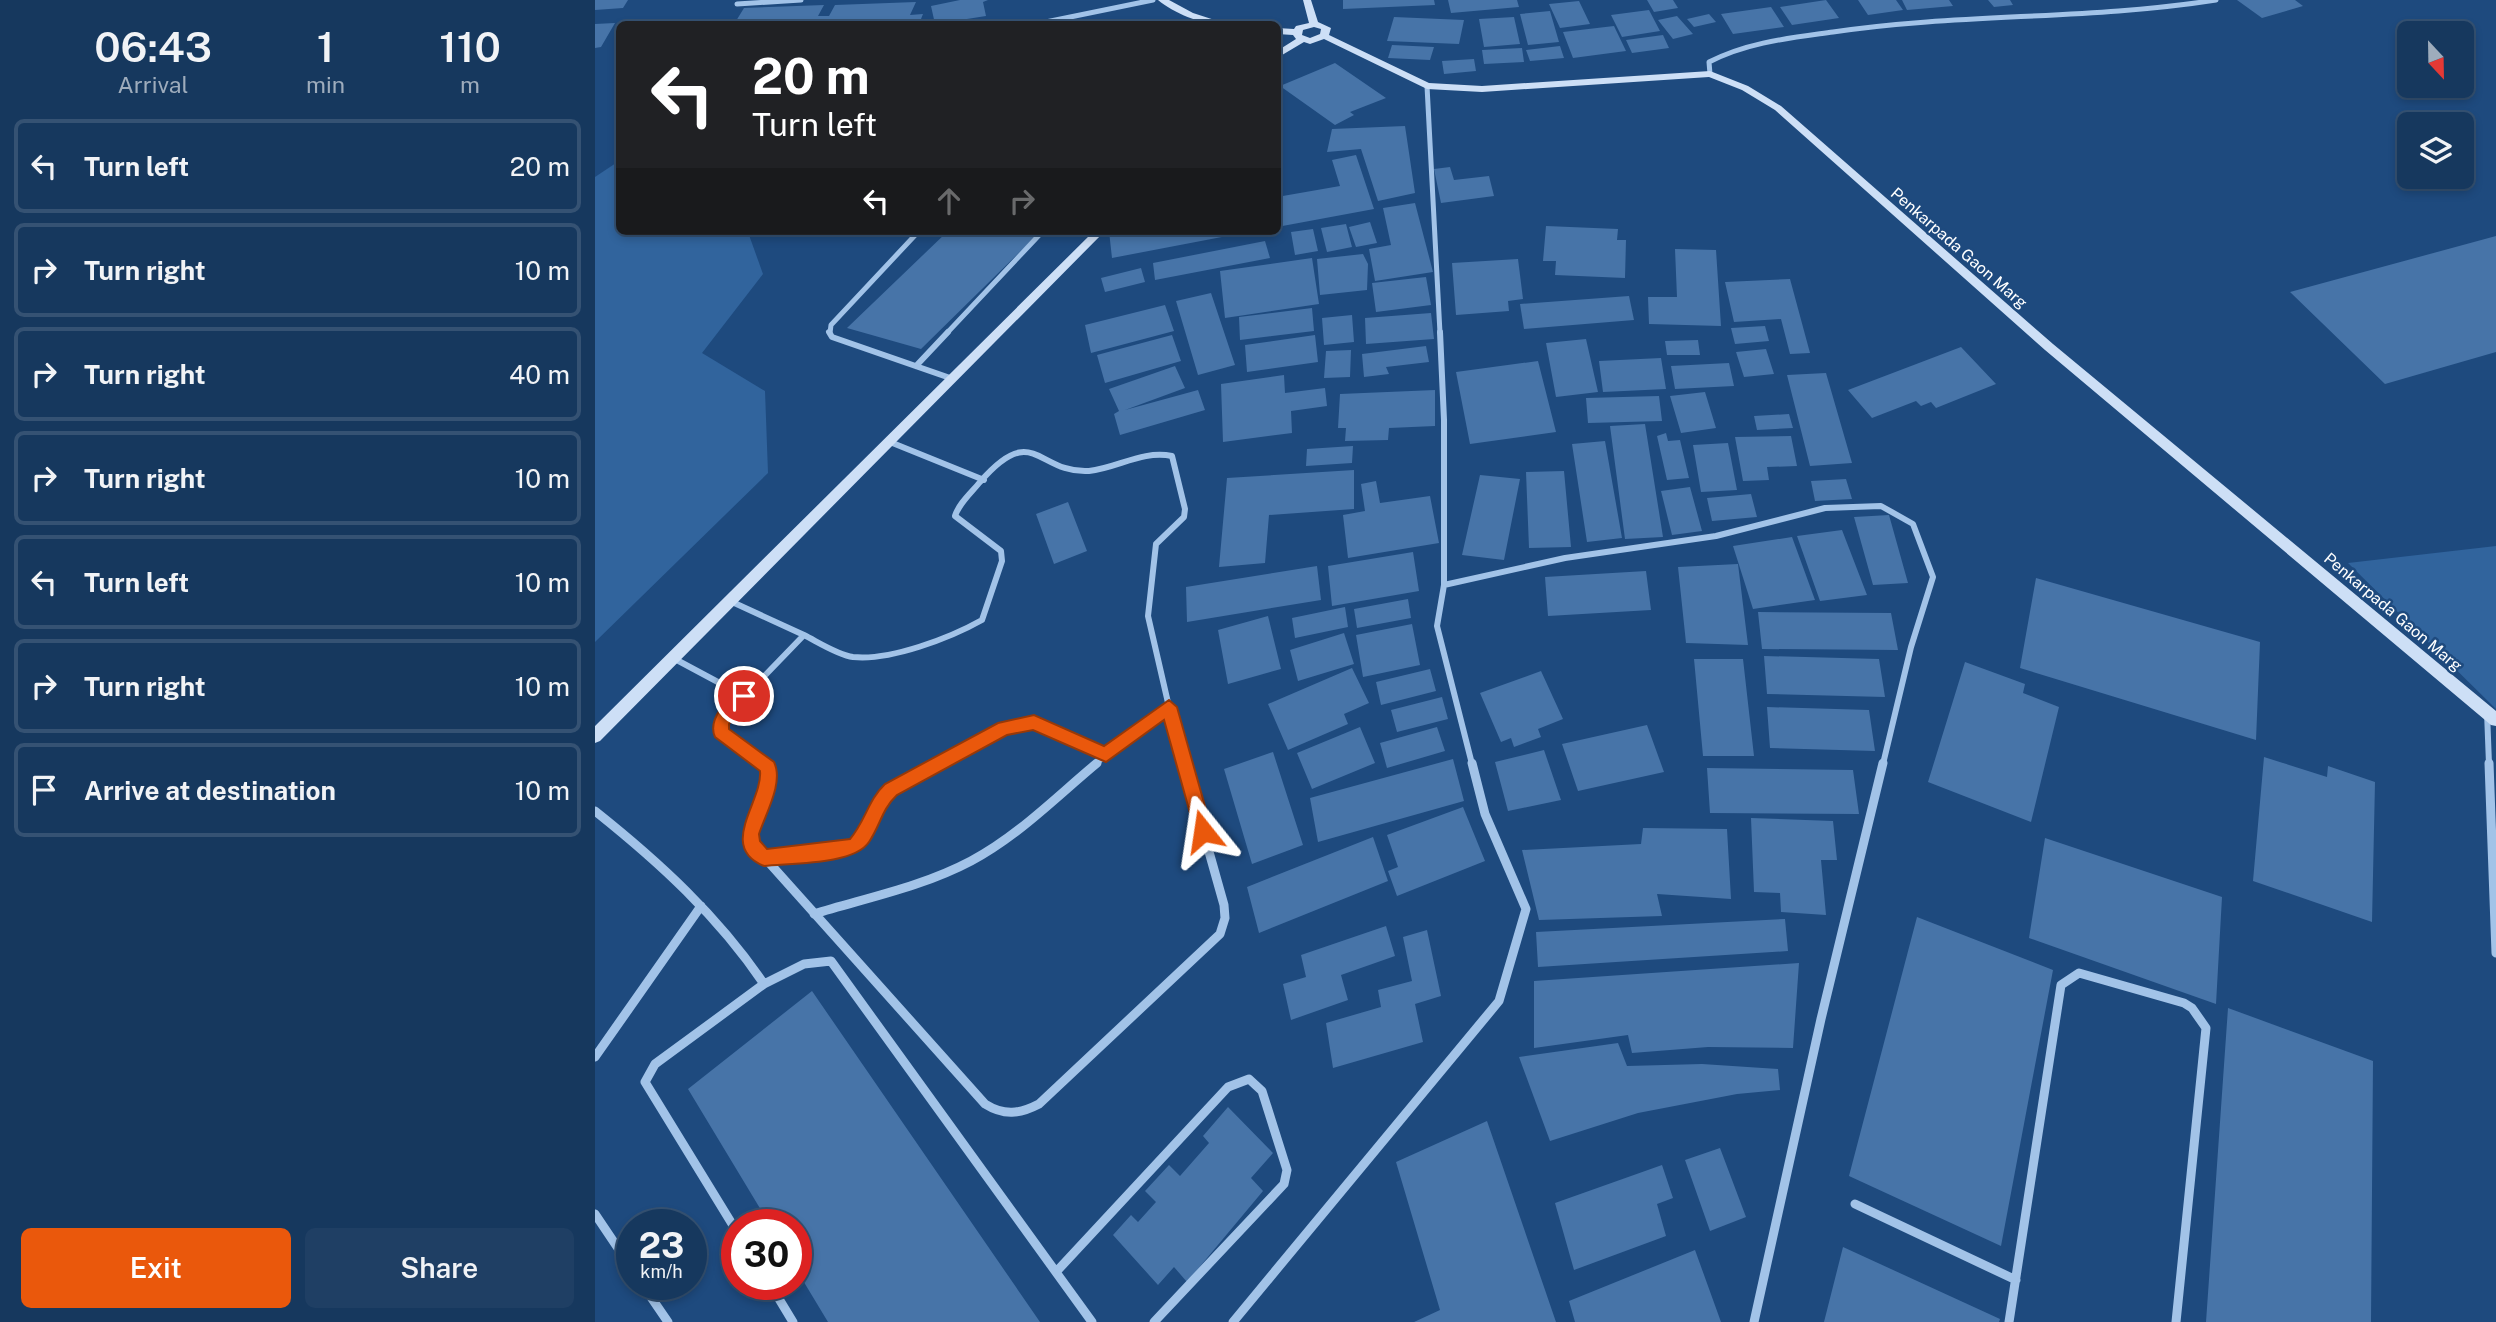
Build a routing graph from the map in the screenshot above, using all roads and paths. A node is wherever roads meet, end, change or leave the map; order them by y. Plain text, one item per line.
1 (801, 0) edge
2 (1153, 0) edge
3 (1162, 0) edge
4 (1307, 0) edge
5 (2216, 0) edge
6 (737, 4) dead end
7 (1051, 21) edge
8 (1211, 21) edge
9 (1314, 24) junction
10 (1281, 32) edge
11 (1299, 36) junction
12 (1324, 36) junction
13 (1281, 52) edge
14 (1710, 74) junction
15 (1427, 86) junction
16 (915, 235) edge
17 (1039, 235) edge
18 (1096, 235) edge
19 (916, 366) junction
20 (953, 379) junction
21 (890, 442) junction
22 (984, 480) junction
23 (1444, 585) junction
24 (730, 601) junction
25 (804, 635) junction
26 (673, 658) junction
27 (744, 696) junction
28 (1169, 707) junction
29 (2491, 716) edge
30 (595, 736) edge
31 (1106, 755) junction
32 (595, 811) edge
33 (764, 858) junction
34 (701, 906) junction
35 (814, 914) junction
36 (2496, 953) edge
37 (764, 984) junction
38 (595, 1057) edge
39 (1855, 1204) dead end
40 (723, 1209) edge
41 (595, 1214) edge
42 (616, 1245) edge
43 (1056, 1272) junction
44 (2015, 1280) junction
45 (653, 1300) edge
46 (779, 1300) edge
47 (668, 1322) edge
48 (793, 1322) edge
49 (1092, 1322) edge
50 (1154, 1322) edge
51 (1233, 1322) edge
52 (1753, 1322) edge
53 (2009, 1322) edge
54 (2176, 1322) edge

1 - 6 street
2 - 7 street
3 - 8 street
4 - 9 street
5 - 14 street
9 - 11 street
9 - 12 street
10 - 11 street
11 - 12 street
11 - 13 street
12 - 15 street, Penkarpada Gaon Marg
14 - 15 street, Penkarpada Gaon Marg
14 - 29 street, Penkarpada Gaon Marg
15 - 23 street
16 - 19 street
17 - 19 street
18 - 20 street
19 - 20 street
20 - 21 street
21 - 22 street
21 - 24 street
22 - 25 street
22 - 28 street
23 - 51 street
23 - 52 street
24 - 25 street
24 - 26 street
25 - 27 street
26 - 27 street
26 - 30 street
27 - 33 street
28 - 31 street
28 - 35 street
29 - 36 street
31 - 33 street
31 - 35 street
32 - 34 street
33 - 35 street
34 - 37 street
34 - 38 street
37 - 40 street
37 - 43 street
39 - 44 street
41 - 42 street
43 - 49 street
43 - 50 street
44 - 53 street
44 - 54 street
45 - 47 street
46 - 48 street

